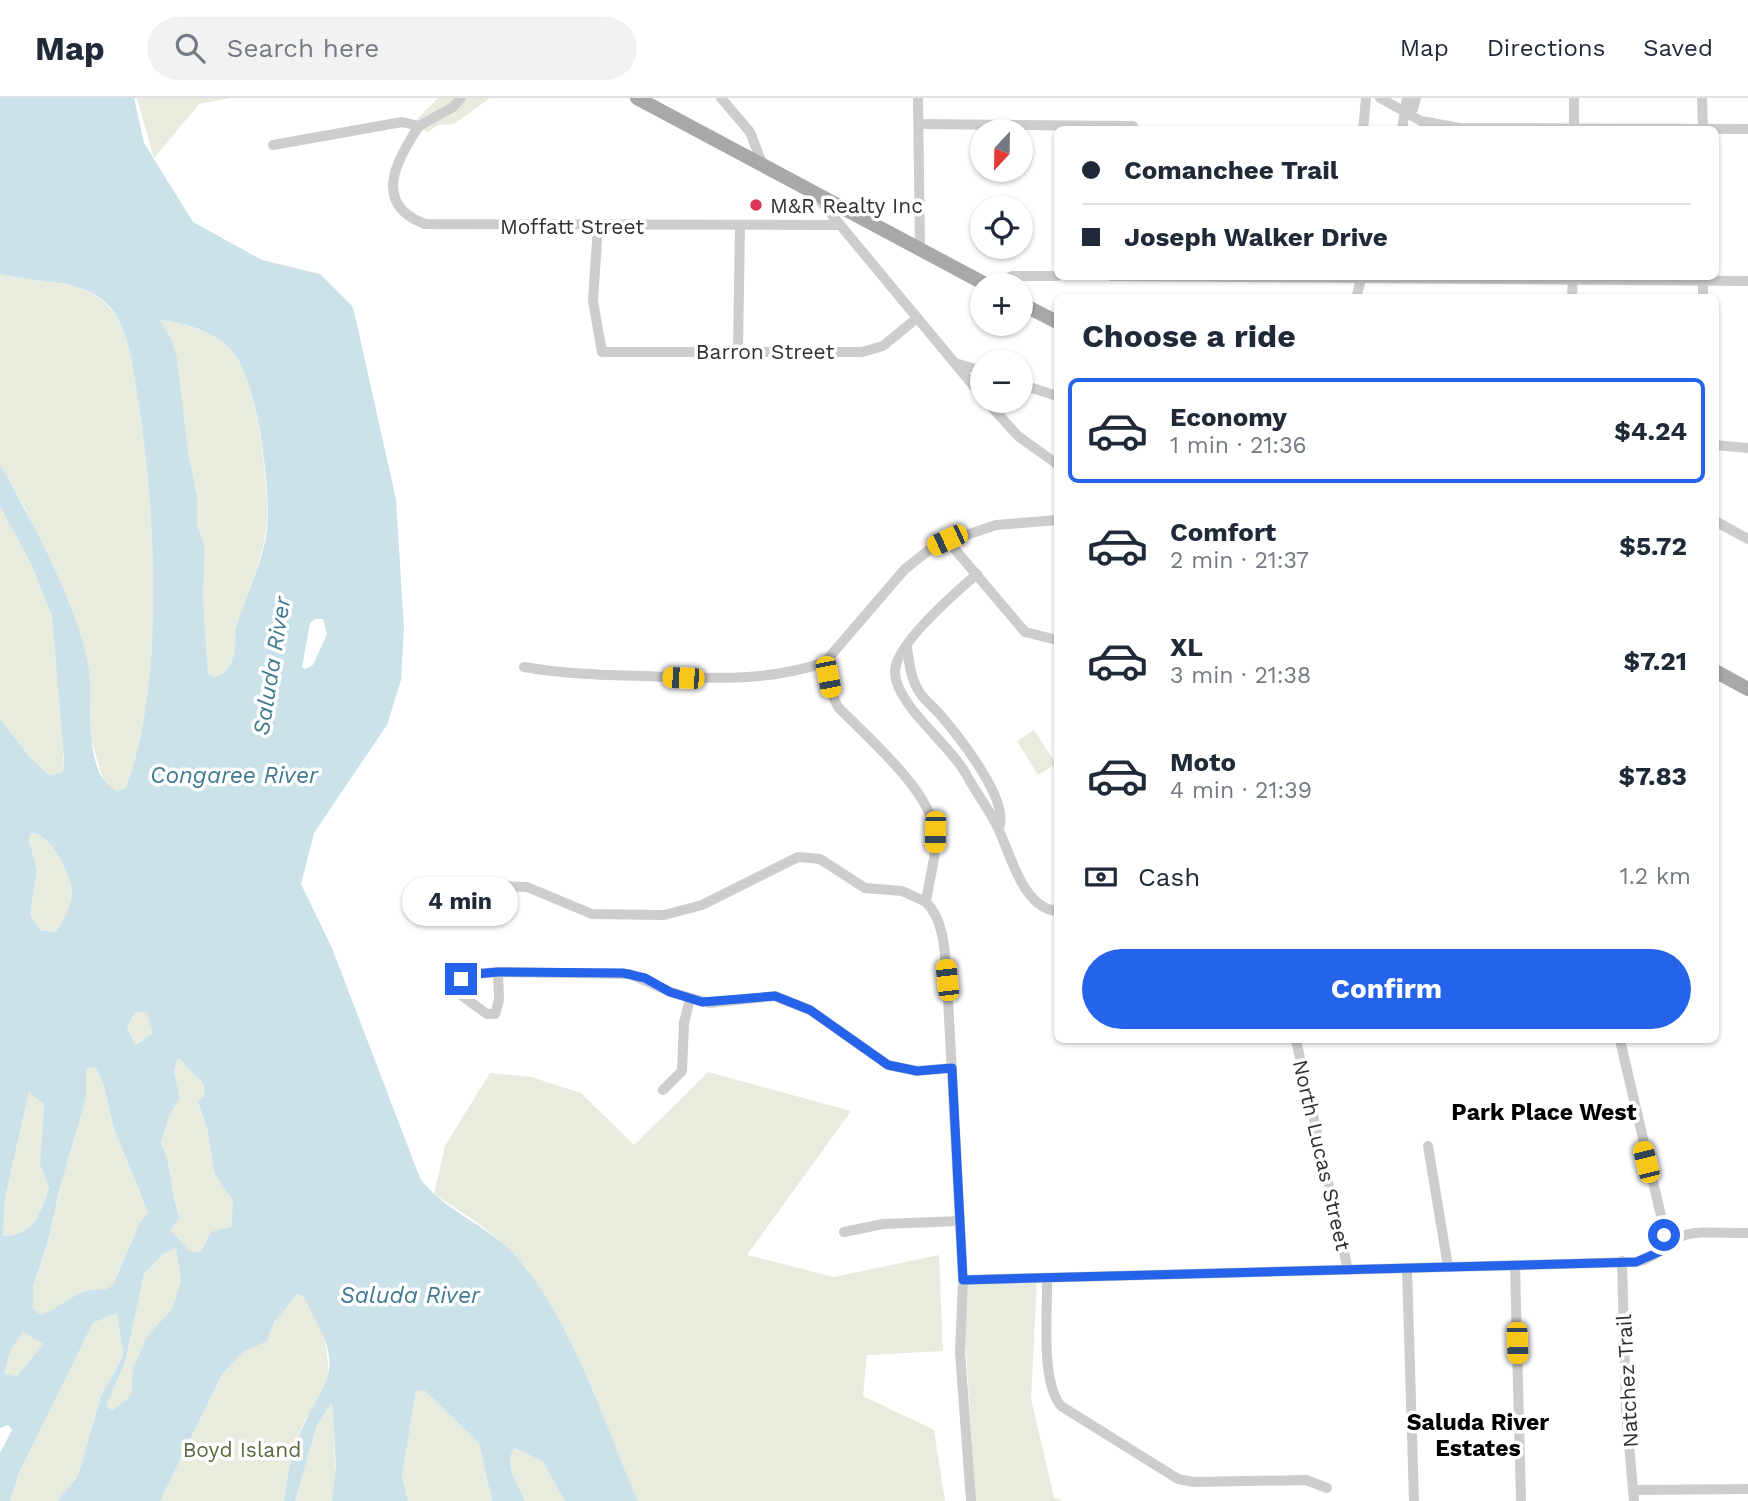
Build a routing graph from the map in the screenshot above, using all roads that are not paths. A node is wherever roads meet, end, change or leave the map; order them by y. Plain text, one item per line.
1 (461, 98) edge
2 (637, 98) edge
3 (721, 98) edge
4 (918, 98) edge
5 (1366, 98) edge
6 (1380, 98) edge
7 (1407, 98) edge
8 (1416, 98) edge
9 (1574, 98) edge
10 (1702, 98) edge
11 (1407, 114) junction
12 (919, 124) junction
13 (1133, 126) dead end
14 (1363, 126) edge
15 (1403, 126) edge
16 (1444, 126) edge
17 (1574, 126) edge
18 (1703, 126) edge
19 (419, 127) junction
20 (1719, 129) edge
21 (1748, 129) edge
22 (274, 145) dead end
23 (763, 166) junction
24 (816, 195) junction
25 (740, 225) junction
26 (839, 225) junction
27 (598, 226) junction
28 (920, 250) junction
29 (970, 276) edge
30 (1033, 276) edge
31 (1054, 276) edge
32 (1719, 280) edge
33 (1748, 281) edge
34 (1033, 310) edge
35 (917, 318) junction
36 (1054, 320) edge
37 (738, 351) junction
38 (956, 363) junction
39 (970, 367) edge
40 (970, 381) edge
41 (1033, 388) edge
42 (1054, 395) edge
43 (997, 413) edge
44 (1719, 445) edge
45 (1748, 448) edge
46 (1054, 462) edge
47 (1054, 520) edge
48 (1719, 523) edge
49 (1748, 538) edge
50 (947, 540) junction
51 (977, 574) junction
52 (1054, 639) edge
53 (907, 647) junction
54 (825, 662) junction
55 (524, 667) dead end
56 (1719, 673) edge
57 (1748, 689) edge
58 (999, 828) junction
59 (481, 885) dead end
60 (926, 902) junction
61 (1054, 910) edge
62 (498, 972) junction
63 (690, 999) junction
64 (1297, 1043) edge
65 (1621, 1043) edge
66 (952, 1068) junction
67 (663, 1090) dead end
68 (1428, 1146) dead end
69 (960, 1221) junction
70 (844, 1232) dead end
71 (1748, 1233) edge
72 (1661, 1251) junction
73 (1622, 1261) junction
74 (1515, 1265) junction
75 (1448, 1267) junction
76 (1407, 1268) junction
77 (1348, 1270) junction
78 (1047, 1278) junction
79 (963, 1280) junction
80 (1327, 1488) dead end
81 (1748, 1489) edge
82 (1634, 1496) edge
83 (971, 1501) edge
84 (1414, 1501) edge
85 (1521, 1501) edge

1 - 19 street
2 - 23 main road
3 - 23 street
4 - 12 street
5 - 14 street
6 - 11 street
7 - 11 street
8 - 11 street
9 - 17 street
10 - 18 street
11 - 15 street
11 - 16 street
12 - 13 street
12 - 28 street
19 - 22 street
19 - 27 street, Moffatt Street
20 - 21 street
23 - 24 main road
24 - 26 street
24 - 28 main road
25 - 26 street, Moffatt Street
25 - 27 street, Moffatt Street
25 - 37 street
26 - 35 street
27 - 37 street, Barron Street
28 - 29 main road
30 - 31 street
32 - 33 street
34 - 36 main road
35 - 37 street, Barron Street
35 - 38 street
38 - 39 street
38 - 40 street
41 - 42 street
43 - 46 street
44 - 45 street
47 - 50 street
48 - 49 street
50 - 51 street
50 - 54 street
51 - 52 street
51 - 53 street
53 - 58 street
53 - 58 street
54 - 55 street
54 - 60 street
56 - 57 main road
58 - 61 street
59 - 60 street
60 - 66 street
62 - 62 street
62 - 63 street
63 - 66 street
63 - 67 street
64 - 77 street, North Lucas Street
65 - 72 street
66 - 69 street
68 - 75 street
69 - 70 street
69 - 79 street
71 - 72 street
72 - 73 street
73 - 74 street
73 - 82 street, Natchez Trail
74 - 75 street
74 - 85 street
75 - 76 street
76 - 77 street
76 - 84 street
77 - 78 street
78 - 79 street
78 - 80 street
79 - 83 street
81 - 82 street

